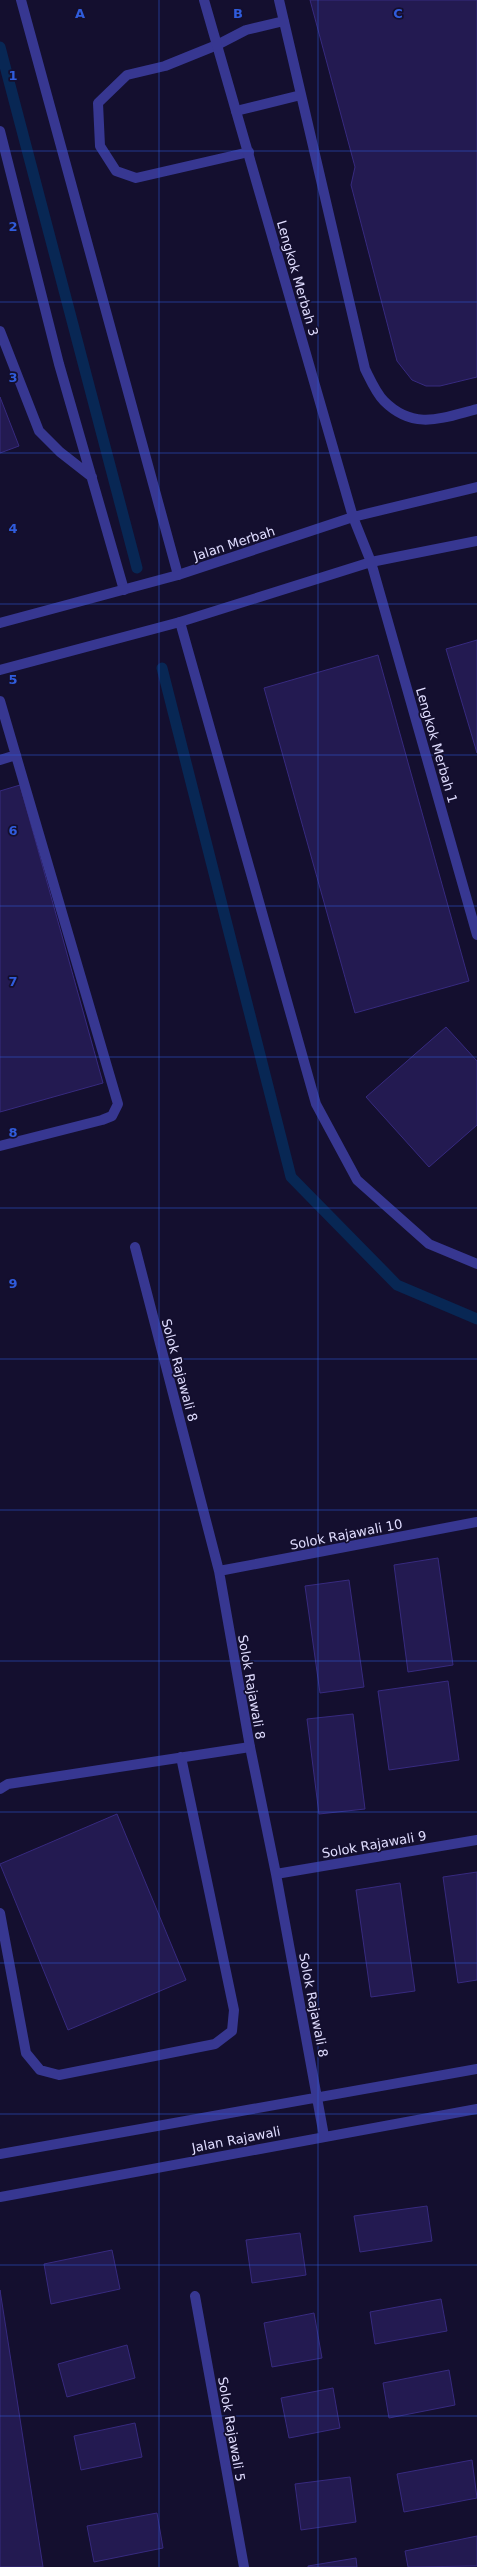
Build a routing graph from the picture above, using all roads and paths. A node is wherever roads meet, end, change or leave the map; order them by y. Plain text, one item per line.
1 (21, 0) edge
2 (204, 0) edge
3 (278, 0) edge
4 (284, 21) junction
5 (217, 45) junction
6 (301, 95) junction
7 (236, 111) junction
8 (0, 131) edge
9 (248, 152) junction
10 (0, 331) edge
11 (477, 409) edge
12 (92, 477) junction
13 (477, 487) edge
14 (353, 517) junction
15 (477, 541) edge
16 (371, 562) junction
17 (178, 576) junction
18 (124, 590) junction
19 (180, 622) junction
20 (0, 624) edge
21 (0, 670) edge
22 (0, 701) edge
23 (16, 755) junction
24 (0, 760) edge
25 (477, 935) edge
26 (0, 1146) edge
27 (135, 1247) dead end
28 (477, 1264) edge
29 (477, 1522) edge
30 (219, 1571) junction
31 (250, 1748) junction
32 (181, 1758) junction
33 (0, 1789) edge
34 (477, 1840) edge
35 (276, 1874) junction
36 (0, 1913) edge
37 (477, 2069) edge
38 (318, 2097) junction
39 (477, 2109) edge
40 (324, 2136) junction
41 (0, 2154) edge
42 (0, 2196) edge
43 (195, 2296) dead end
44 (244, 2567) edge

1 - 17 street
2 - 5 street, Lengkok Merbah 3
3 - 4 street
4 - 5 street
4 - 6 street
5 - 7 street, Lengkok Merbah 3
5 - 9 street
6 - 7 street
6 - 11 street
7 - 9 street, Lengkok Merbah 3
8 - 12 street
9 - 14 street, Lengkok Merbah 3
10 - 12 street
12 - 18 street
13 - 14 street, Jalan Merbah
14 - 16 street, Lengkok Merbah 3
14 - 17 street, Jalan Merbah
15 - 16 street
16 - 19 street
16 - 25 street, Lengkok Merbah 1
17 - 18 street, Jalan Merbah
18 - 20 street, Jalan Merbah
19 - 21 street
19 - 28 street
22 - 23 street
23 - 24 street
23 - 26 street
27 - 30 street, Solok Rajawali 8
29 - 30 street, Solok Rajawali 10
30 - 31 street, Solok Rajawali 8
31 - 32 street
31 - 35 street, Solok Rajawali 8
32 - 33 street
32 - 36 street
34 - 35 street, Solok Rajawali 9
35 - 38 street, Solok Rajawali 8
37 - 38 street, Jalan Rajawali
38 - 40 street, Solok Rajawali 8
38 - 41 street, Jalan Rajawali
39 - 40 street, Jalan Rajawali
40 - 42 street, Jalan Rajawali
43 - 44 street, Solok Rajawali 5

